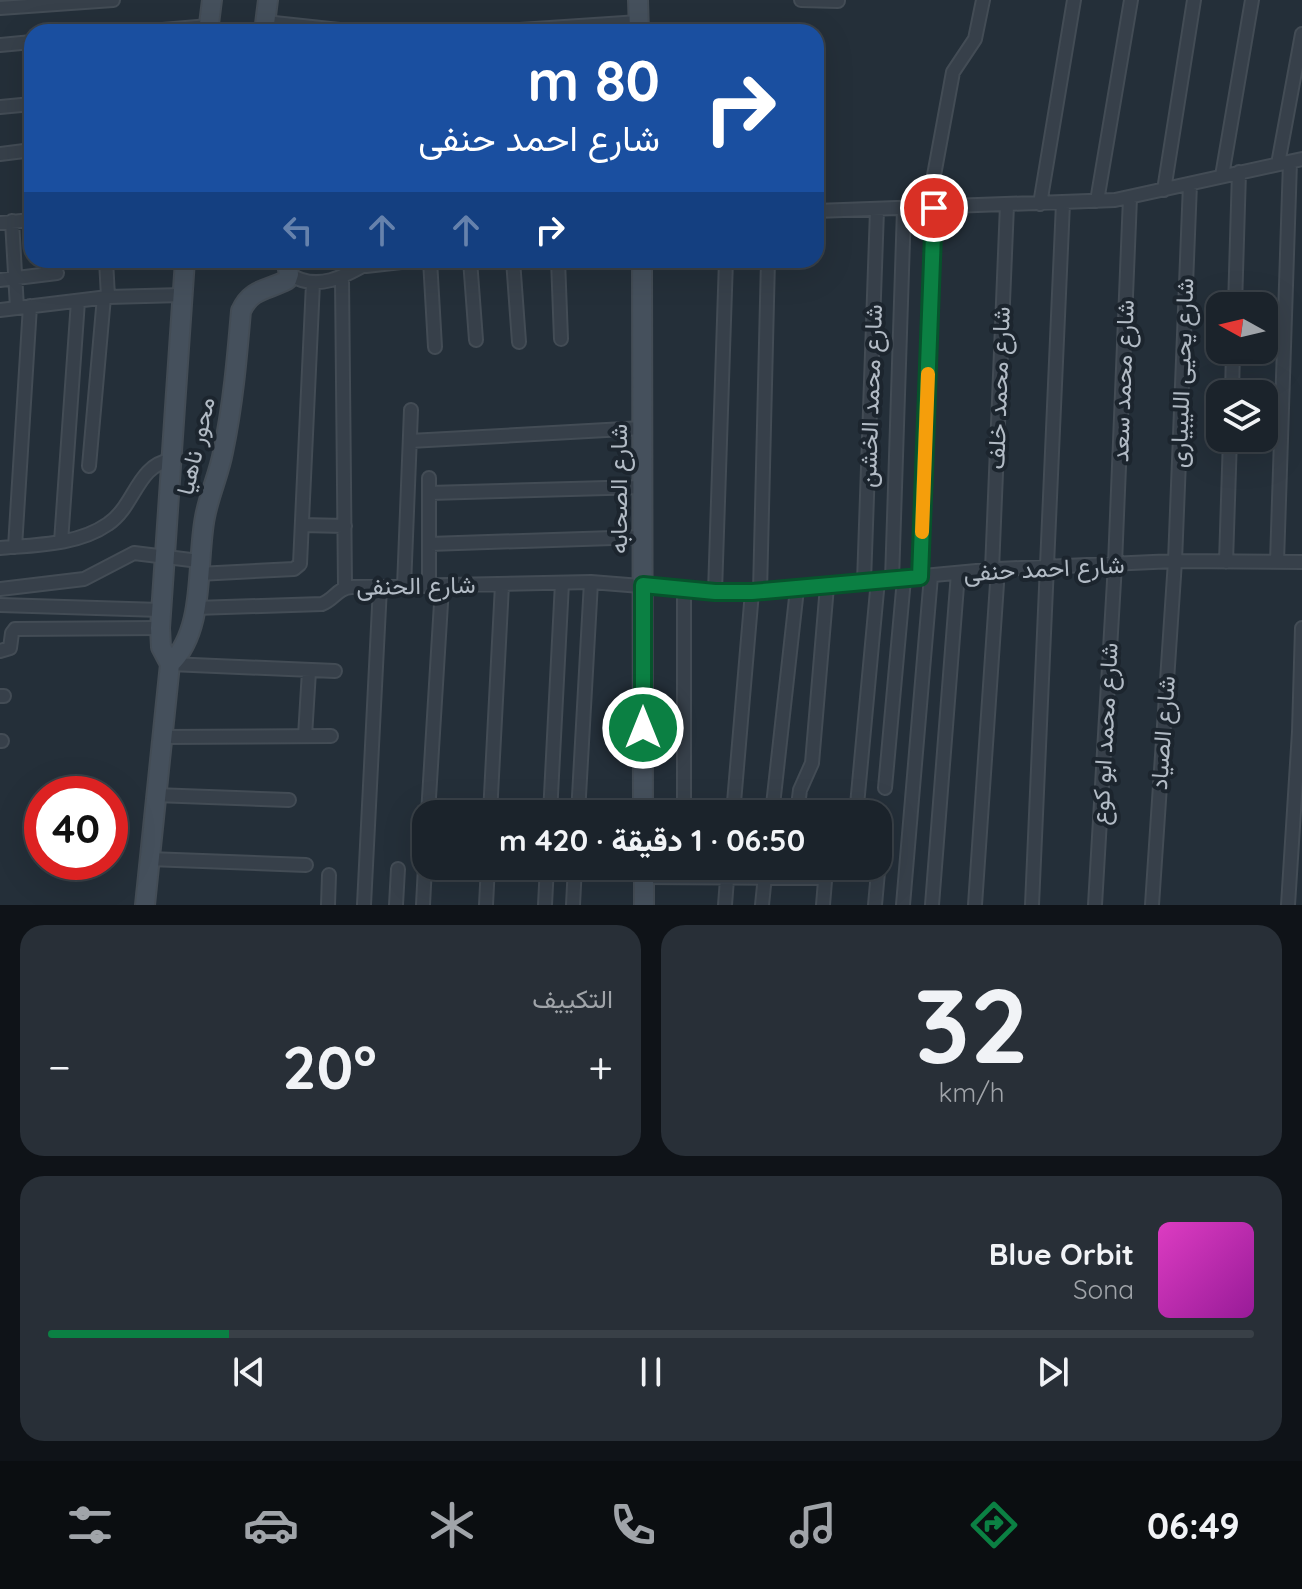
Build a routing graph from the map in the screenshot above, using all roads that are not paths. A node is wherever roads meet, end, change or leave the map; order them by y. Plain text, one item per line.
1 (113, 0) edge
2 (212, 0) edge
3 (268, 0) edge
4 (638, 0) edge
5 (801, 0) edge
6 (983, 0) edge
7 (1074, 0) edge
8 (1131, 0) edge
9 (1194, 0) edge
10 (1252, 0) edge
11 (838, 1) edge
12 (0, 8) edge
13 (210, 24) edge
14 (265, 24) edge
15 (639, 24) edge
16 (1302, 34) edge
17 (24, 43) edge
18 (0, 45) edge
19 (24, 105) edge
20 (0, 107) edge
21 (24, 151) edge
22 (0, 154) edge
23 (1290, 162) edge
24 (1239, 172) junction
25 (1222, 176) junction
26 (1190, 184) junction
27 (1164, 190) junction
28 (1130, 198) junction
29 (1097, 201) junction
30 (1063, 203) junction
31 (1040, 204) junction
32 (1007, 205) junction
33 (931, 208) junction
34 (904, 209) junction
35 (877, 210) junction
36 (824, 211) edge
37 (6, 222) edge
38 (106, 268) edge
39 (184, 268) edge
40 (288, 268) edge
41 (289, 268) edge
42 (359, 268) edge
43 (430, 268) edge
44 (471, 268) edge
45 (514, 268) edge
46 (558, 268) edge
47 (642, 268) edge
48 (726, 268) edge
49 (768, 268) edge
50 (57, 273) dead end
51 (15, 278) junction
52 (342, 278) junction
53 (0, 280) edge
54 (313, 283) junction
55 (1235, 292) edge
56 (182, 295) junction
57 (106, 297) junction
58 (78, 301) junction
59 (23, 307) junction
60 (0, 310) edge
61 (561, 339) dead end
62 (476, 340) dead end
63 (519, 342) dead end
64 (435, 347) dead end
65 (411, 410) dead end
66 (642, 428) junction
67 (410, 441) junction
68 (1230, 452) edge
69 (171, 460) junction
70 (89, 466) dead end
71 (429, 478) dead end
72 (643, 487) junction
73 (429, 493) junction
74 (302, 525) junction
75 (345, 526) junction
76 (643, 537) junction
77 (61, 542) junction
78 (429, 544) junction
79 (15, 547) junction
80 (0, 548) edge
81 (165, 556) junction
82 (1175, 561) junction
83 (1226, 562) junction
84 (1277, 562) junction
85 (1302, 562) edge
86 (1115, 564) junction
87 (198, 567) junction
88 (1047, 567) junction
89 (995, 570) junction
90 (958, 573) junction
91 (926, 577) junction
92 (898, 579) junction
93 (871, 581) junction
94 (591, 582) junction
95 (562, 583) junction
96 (502, 585) junction
97 (643, 585) junction
98 (827, 586) junction
99 (345, 587) junction
100 (380, 587) junction
101 (404, 587) junction
102 (436, 587) junction
103 (0, 589) edge
104 (797, 589) junction
105 (684, 590) junction
106 (715, 592) junction
107 (756, 592) junction
108 (0, 605) edge
109 (195, 608) junction
110 (160, 619) junction
111 (1302, 628) edge
112 (0, 651) edge
113 (170, 664) junction
114 (309, 671) junction
115 (335, 671) dead end
116 (305, 736) junction
117 (331, 736) dead end
118 (161, 737) junction
119 (885, 788) dead end
120 (155, 795) junction
121 (289, 800) dead end
122 (428, 800) edge
123 (491, 800) edge
124 (551, 800) edge
125 (579, 800) edge
126 (643, 800) edge
127 (684, 800) edge
128 (734, 800) edge
129 (774, 800) edge
130 (799, 800) edge
131 (857, 800) edge
132 (892, 819) edge
133 (910, 821) junction
134 (149, 859) junction
135 (306, 865) dead end
136 (398, 869) dead end
137 (329, 875) dead end
138 (424, 880) edge
139 (487, 880) edge
140 (546, 880) edge
141 (574, 880) edge
142 (644, 880) edge
143 (727, 880) edge
144 (765, 880) edge
145 (824, 880) edge
146 (877, 880) edge
147 (145, 905) edge
148 (328, 905) edge
149 (364, 905) edge
150 (396, 905) edge
151 (423, 905) edge
152 (486, 905) edge
153 (545, 905) edge
154 (573, 905) edge
155 (644, 905) edge
156 (725, 905) edge
157 (762, 905) edge
158 (823, 905) edge
159 (875, 905) edge
160 (903, 905) edge
161 (932, 905) edge
162 (975, 905) edge
163 (1032, 905) edge
164 (1095, 905) edge
165 (1152, 905) edge
166 (1288, 905) edge

1 - 12 street
2 - 13 main road
3 - 14 main road
4 - 15 main road
5 - 11 street
6 - 33 street
7 - 31 street
8 - 29 street
9 - 27 street
10 - 25 street
16 - 23 street
17 - 18 street
19 - 20 street
21 - 22 street
23 - 24 street
23 - 84 street
24 - 25 street
24 - 55 street
25 - 26 street
26 - 27 street
26 - 82 street, شارع يحيى الليبيارى
27 - 28 street
28 - 29 street
28 - 86 street, شارع محمد سعد
29 - 30 street
30 - 31 street
30 - 88 street
31 - 32 street
32 - 33 street
32 - 89 street, شارع محمد خلف
33 - 34 street
33 - 91 street
34 - 35 street
34 - 92 street
35 - 36 street
35 - 93 street, شارع محمد الخشن
37 - 51 street
38 - 57 street
39 - 56 main road, محور ناهيا
40 - 87 main road, محور ناهيا
41 - 54 street
42 - 52 street
43 - 64 street
44 - 62 street
45 - 63 street
46 - 61 street
47 - 66 main road, شارع الصحابه
48 - 106 street
49 - 107 street
50 - 51 street
51 - 53 street
51 - 59 street
52 - 54 street
52 - 75 street
54 - 74 street
56 - 57 street
56 - 69 main road, محور ناهيا
57 - 58 street
57 - 70 street
58 - 59 street
58 - 77 street
59 - 60 street
59 - 79 street
65 - 67 street
66 - 67 street
66 - 72 main road, شارع الصحابه
67 - 101 street
68 - 83 street
69 - 77 street
69 - 81 main road, محور ناهيا
71 - 73 street
72 - 73 street
72 - 76 main road, شارع الصحابه
73 - 78 street
74 - 75 street
74 - 87 street
75 - 99 street
76 - 78 street
76 - 97 main road, شارع الصحابه
77 - 79 street
78 - 102 street
79 - 80 street
81 - 87 street
81 - 103 street
81 - 110 main road, محور ناهيا
82 - 83 street, شارع احمد حنفى
82 - 86 street, شارع احمد حنفى
82 - 165 street, شارع الصياد
83 - 84 street, شارع احمد حنفى
84 - 85 street, شارع احمد حنفى
86 - 88 street, شارع احمد حنفى
86 - 164 street, شارع محمد ابو كوع
87 - 109 main road, محور ناهيا
88 - 89 street, شارع احمد حنفى
88 - 163 street
89 - 90 street, شارع احمد حنفى
89 - 162 street, شارع محمد خلف
90 - 91 street, شارع احمد حنفى
90 - 161 street
91 - 92 street, شارع احمد حنفى
91 - 133 street
92 - 93 street, شارع احمد حنفى
92 - 119 street
93 - 98 street, شارع احمد حنفى
93 - 131 street, شارع محمد الخشن
94 - 95 street, شارع الحنفى
94 - 97 street, شارع الحنفى
94 - 125 street
95 - 96 street, شارع الحنفى
95 - 124 street
96 - 102 street, شارع الحنفى
96 - 123 street
97 - 105 street, شارع احمد حنفى
97 - 126 main road, شارع الصحابه
98 - 104 street, شارع احمد حنفى
98 - 130 street
99 - 100 street, شارع الحنفى
99 - 109 street, شارع الحنفى
100 - 101 street, شارع الحنفى
100 - 149 street
101 - 102 street, شارع الحنفى
102 - 122 street
104 - 107 street, شارع احمد حنفى
104 - 129 street
105 - 106 street, شارع احمد حنفى
105 - 127 street
106 - 107 street, شارع احمد حنفى
107 - 128 street
108 - 110 street
109 - 113 main road, محور ناهيا
110 - 112 street
110 - 113 main road, محور ناهيا
111 - 166 street
113 - 114 street
113 - 118 main road, محور ناهيا
114 - 115 street
114 - 116 street
116 - 117 street
116 - 118 street
118 - 120 main road, محور ناهيا
120 - 121 street
120 - 134 main road, محور ناهيا
132 - 133 street
133 - 160 street
134 - 135 street
134 - 147 main road, محور ناهيا
136 - 150 street
137 - 148 street
138 - 151 street
139 - 152 street
140 - 153 street
141 - 154 street
142 - 155 main road
143 - 156 street
144 - 157 street
145 - 158 street
146 - 159 street

